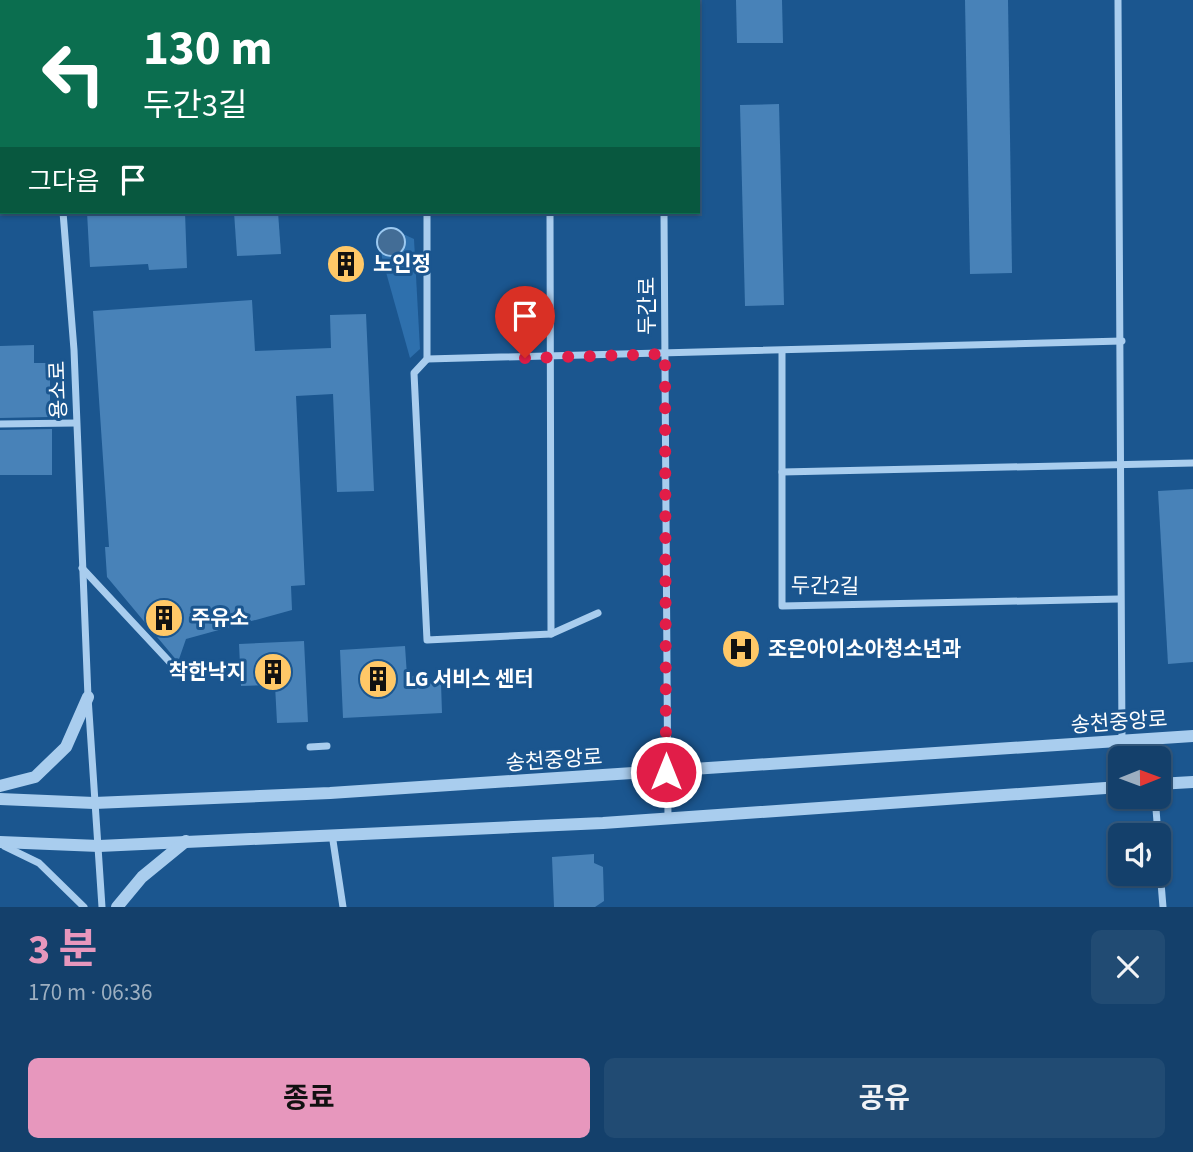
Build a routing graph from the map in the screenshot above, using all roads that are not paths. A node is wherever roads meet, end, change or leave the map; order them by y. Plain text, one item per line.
1 (1118, 0) edge
2 (63, 214) edge
3 (428, 214) edge
4 (550, 214) edge
5 (664, 214) edge
6 (1122, 341) junction
7 (782, 352) junction
8 (665, 354) junction
9 (549, 358) junction
10 (427, 359) junction
11 (76, 423) junction
12 (0, 424) edge
13 (1193, 463) edge
14 (1119, 466) junction
15 (782, 472) junction
16 (82, 568) junction
17 (1119, 599) junction
18 (598, 613) dead end
19 (551, 635) junction
20 (179, 673) dead end
21 (88, 697) junction
22 (1193, 736) edge
23 (1122, 742) junction
24 (327, 746) dead end
25 (310, 747) dead end
26 (666, 772) junction
27 (1193, 782) edge
28 (1171, 783) edge
29 (0, 786) edge
30 (1108, 788) edge
31 (0, 799) edge
32 (94, 803) junction
33 (668, 820) junction
34 (332, 833) junction
35 (186, 841) junction
36 (0, 843) edge
37 (99, 846) junction
38 (1161, 886) edge
39 (83, 907) edge
40 (102, 907) edge
41 (117, 907) edge
42 (343, 907) edge
43 (1163, 907) edge

1 - 6 street
2 - 11 street, 용소로
3 - 10 street
4 - 9 street
5 - 8 street, 두간로
6 - 7 street
6 - 14 street
7 - 8 street
7 - 15 street, 두간2길
8 - 9 street
8 - 26 street, 두간로
9 - 10 street
9 - 19 street
10 - 19 street
11 - 12 street
11 - 16 street, 용소로
13 - 14 street
14 - 15 street
14 - 17 street
15 - 17 street, 두간2길
16 - 20 street
16 - 21 street, 용소로
17 - 23 street
18 - 19 street
21 - 29 street
21 - 32 street, 용소로
22 - 23 street, 송천중앙로
23 - 26 street, 송천중앙로
24 - 25 street
26 - 32 street, 송천중앙로
26 - 33 street, 두간로
27 - 28 street
30 - 33 street
31 - 32 street, 송천중앙로
32 - 37 street, 용소로
33 - 34 street
34 - 35 street
34 - 42 street
35 - 37 street
35 - 41 street
36 - 37 street
36 - 39 street
37 - 40 street, 용소로
38 - 43 street

